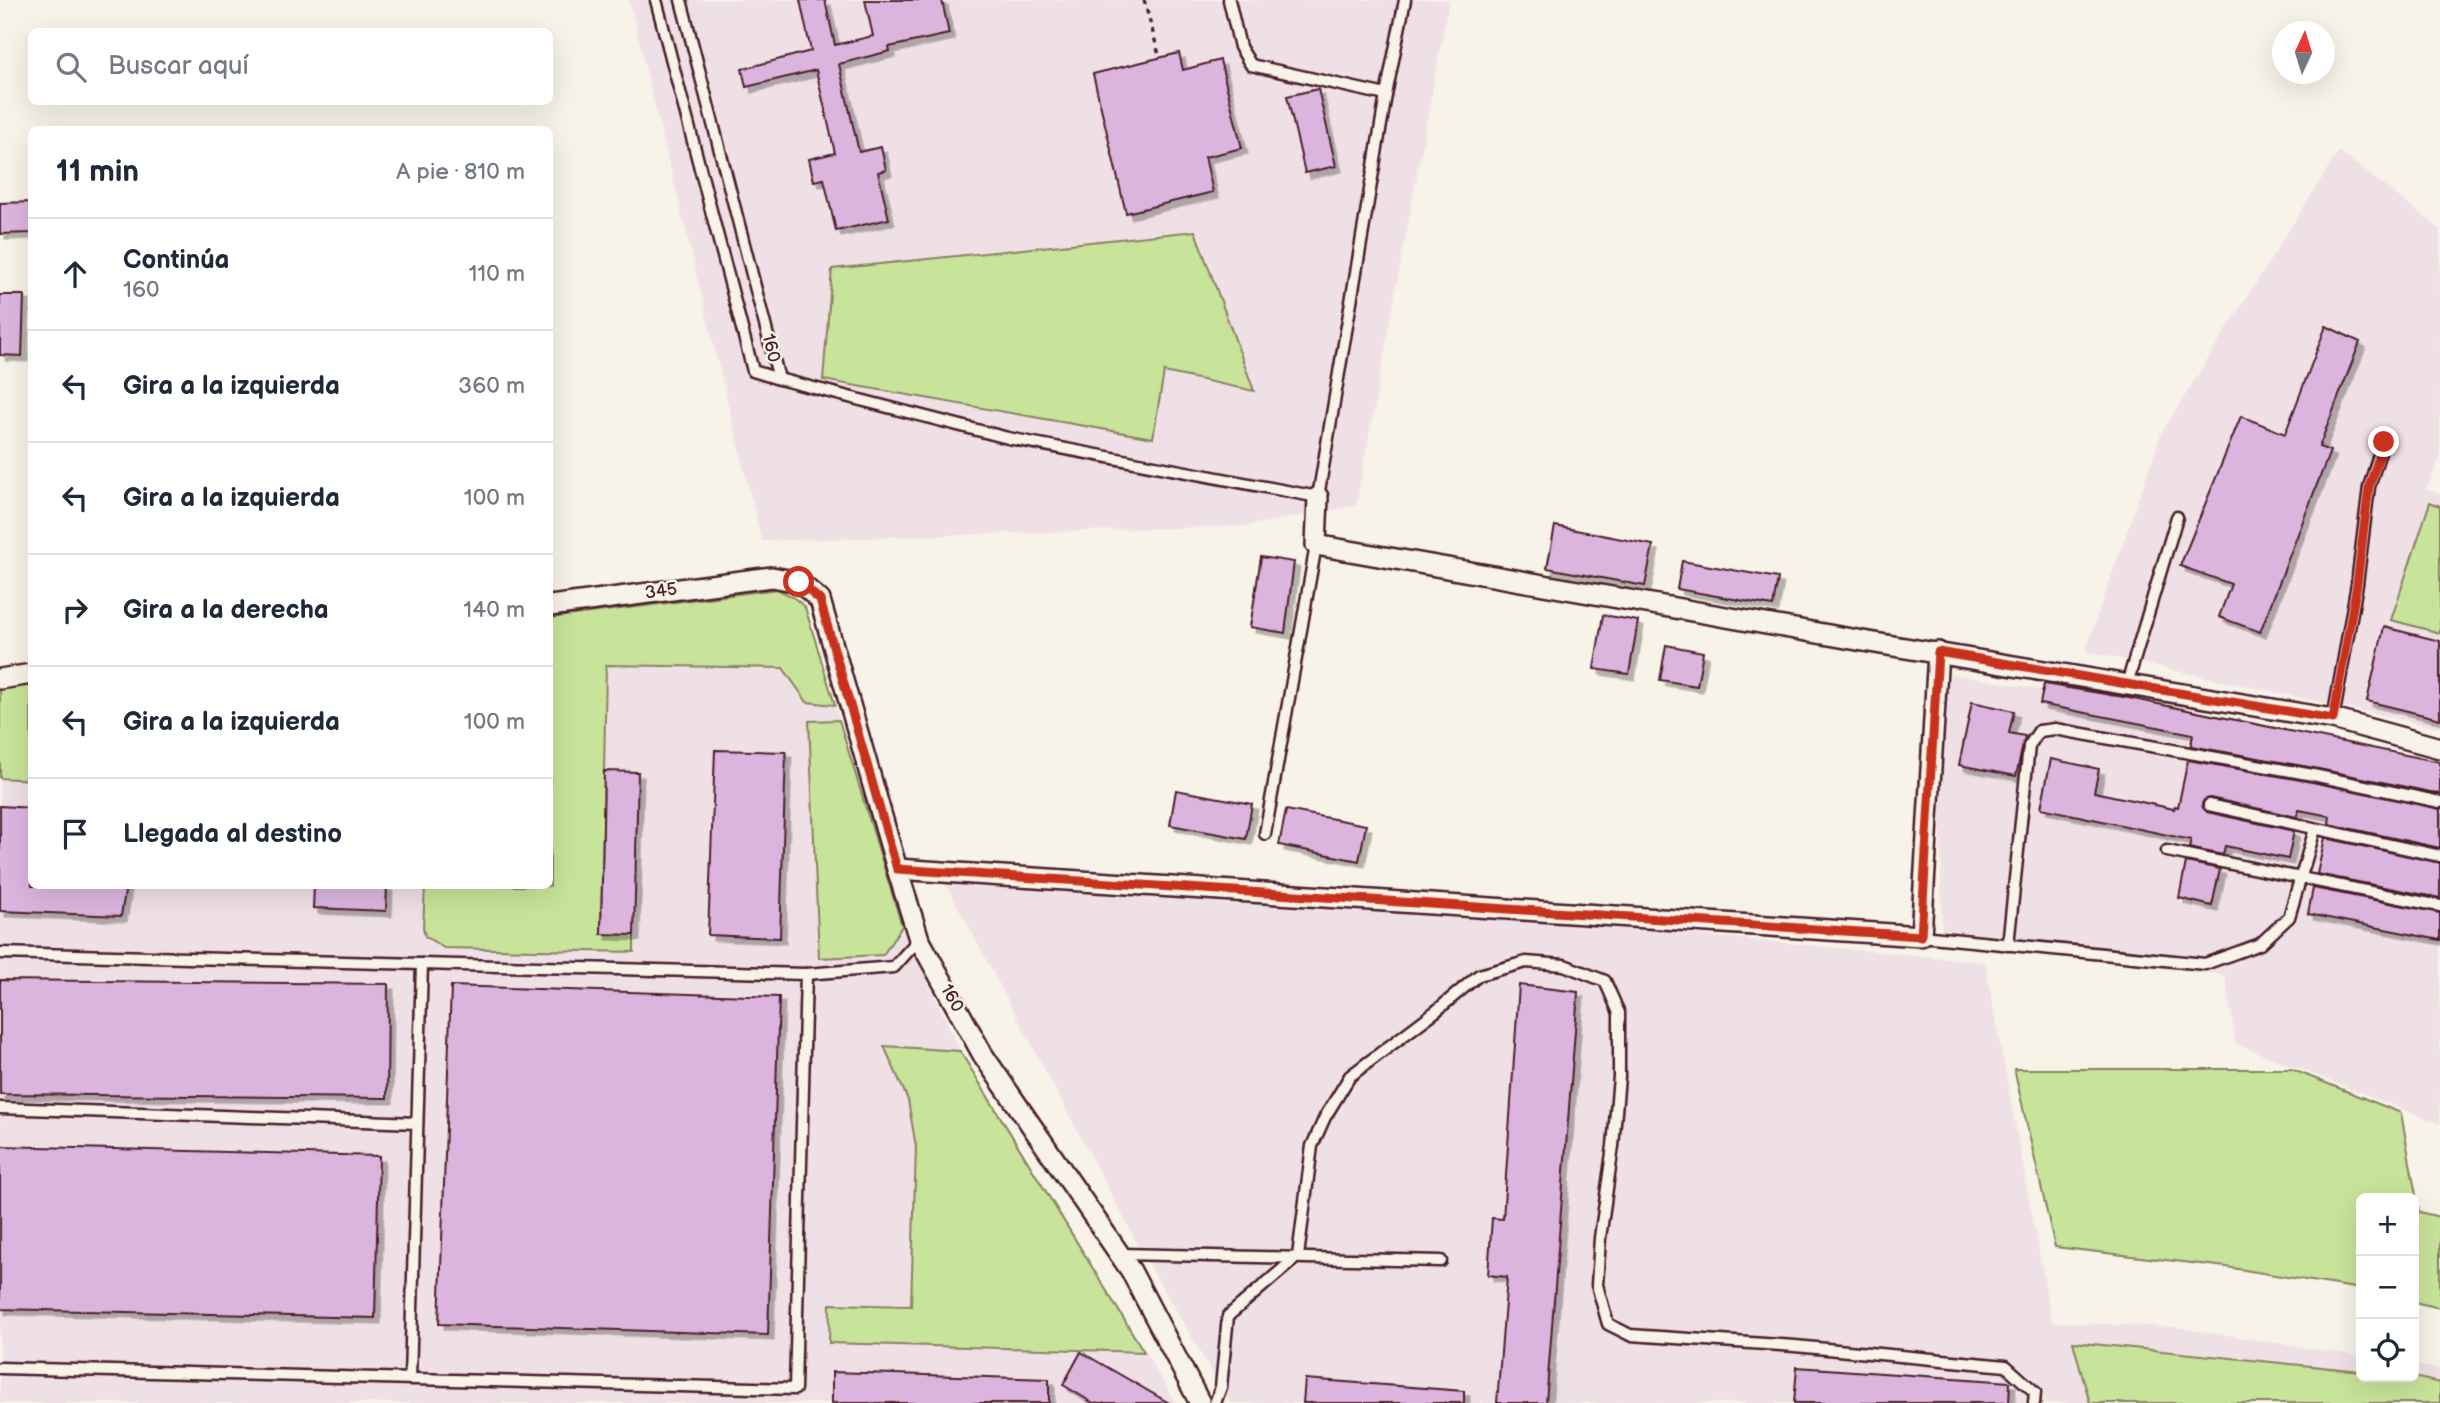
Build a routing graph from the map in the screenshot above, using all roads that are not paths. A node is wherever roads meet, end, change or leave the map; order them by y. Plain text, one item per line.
1 (656, 0) edge
2 (681, 0) edge
3 (1229, 0) edge
4 (1405, 0) edge
5 (1386, 95) junction
6 (779, 379) junction
7 (2384, 442) dead end
8 (1318, 497) junction
9 (2177, 517) dead end
10 (1316, 545) junction
11 (772, 577) joint
12 (553, 606) edge
13 (1938, 652) junction
14 (28, 675) edge
15 (0, 679) edge
16 (2127, 684) junction
17 (2333, 719) junction
18 (2440, 748) edge
19 (2440, 802) edge
20 (2209, 805) dead end
21 (2315, 829) junction
22 (1265, 834) dead end
23 (2167, 851) dead end
24 (2440, 856) edge
25 (897, 869) junction
26 (2300, 878) junction
27 (2440, 906) edge
28 (1921, 936) junction
29 (919, 939) junction
30 (2008, 945) junction
31 (0, 953) edge
32 (422, 964) junction
33 (806, 974) junction
34 (0, 1108) edge
35 (417, 1122) junction
36 (1121, 1254) junction
37 (1298, 1256) junction
38 (1441, 1261) dead end
39 (0, 1368) edge
40 (410, 1379) junction
41 (1200, 1403) edge
42 (1215, 1403) edge
43 (2034, 1403) edge

1 - 6 lane, 160
2 - 6 lane, 160
3 - 5 lane
4 - 5 lane
5 - 8 lane
6 - 8 lane
7 - 17 lane
8 - 10 street
9 - 16 lane
10 - 13 street
10 - 22 lane
11 - 12 street, 345
11 - 25 street, 160
13 - 16 street
13 - 28 street
14 - 15 street
16 - 17 street
17 - 18 street
19 - 30 lane
20 - 21 lane
21 - 24 lane
21 - 26 lane
23 - 26 lane
25 - 28 street
25 - 29 street, 160
26 - 27 lane
26 - 30 lane
28 - 30 lane
29 - 33 lane
29 - 36 street, 160
31 - 32 lane
32 - 33 lane
32 - 35 lane
33 - 40 lane
34 - 35 lane
35 - 40 lane
36 - 37 lane
36 - 41 street, 160
37 - 38 lane
37 - 42 lane
37 - 43 lane
39 - 40 lane

